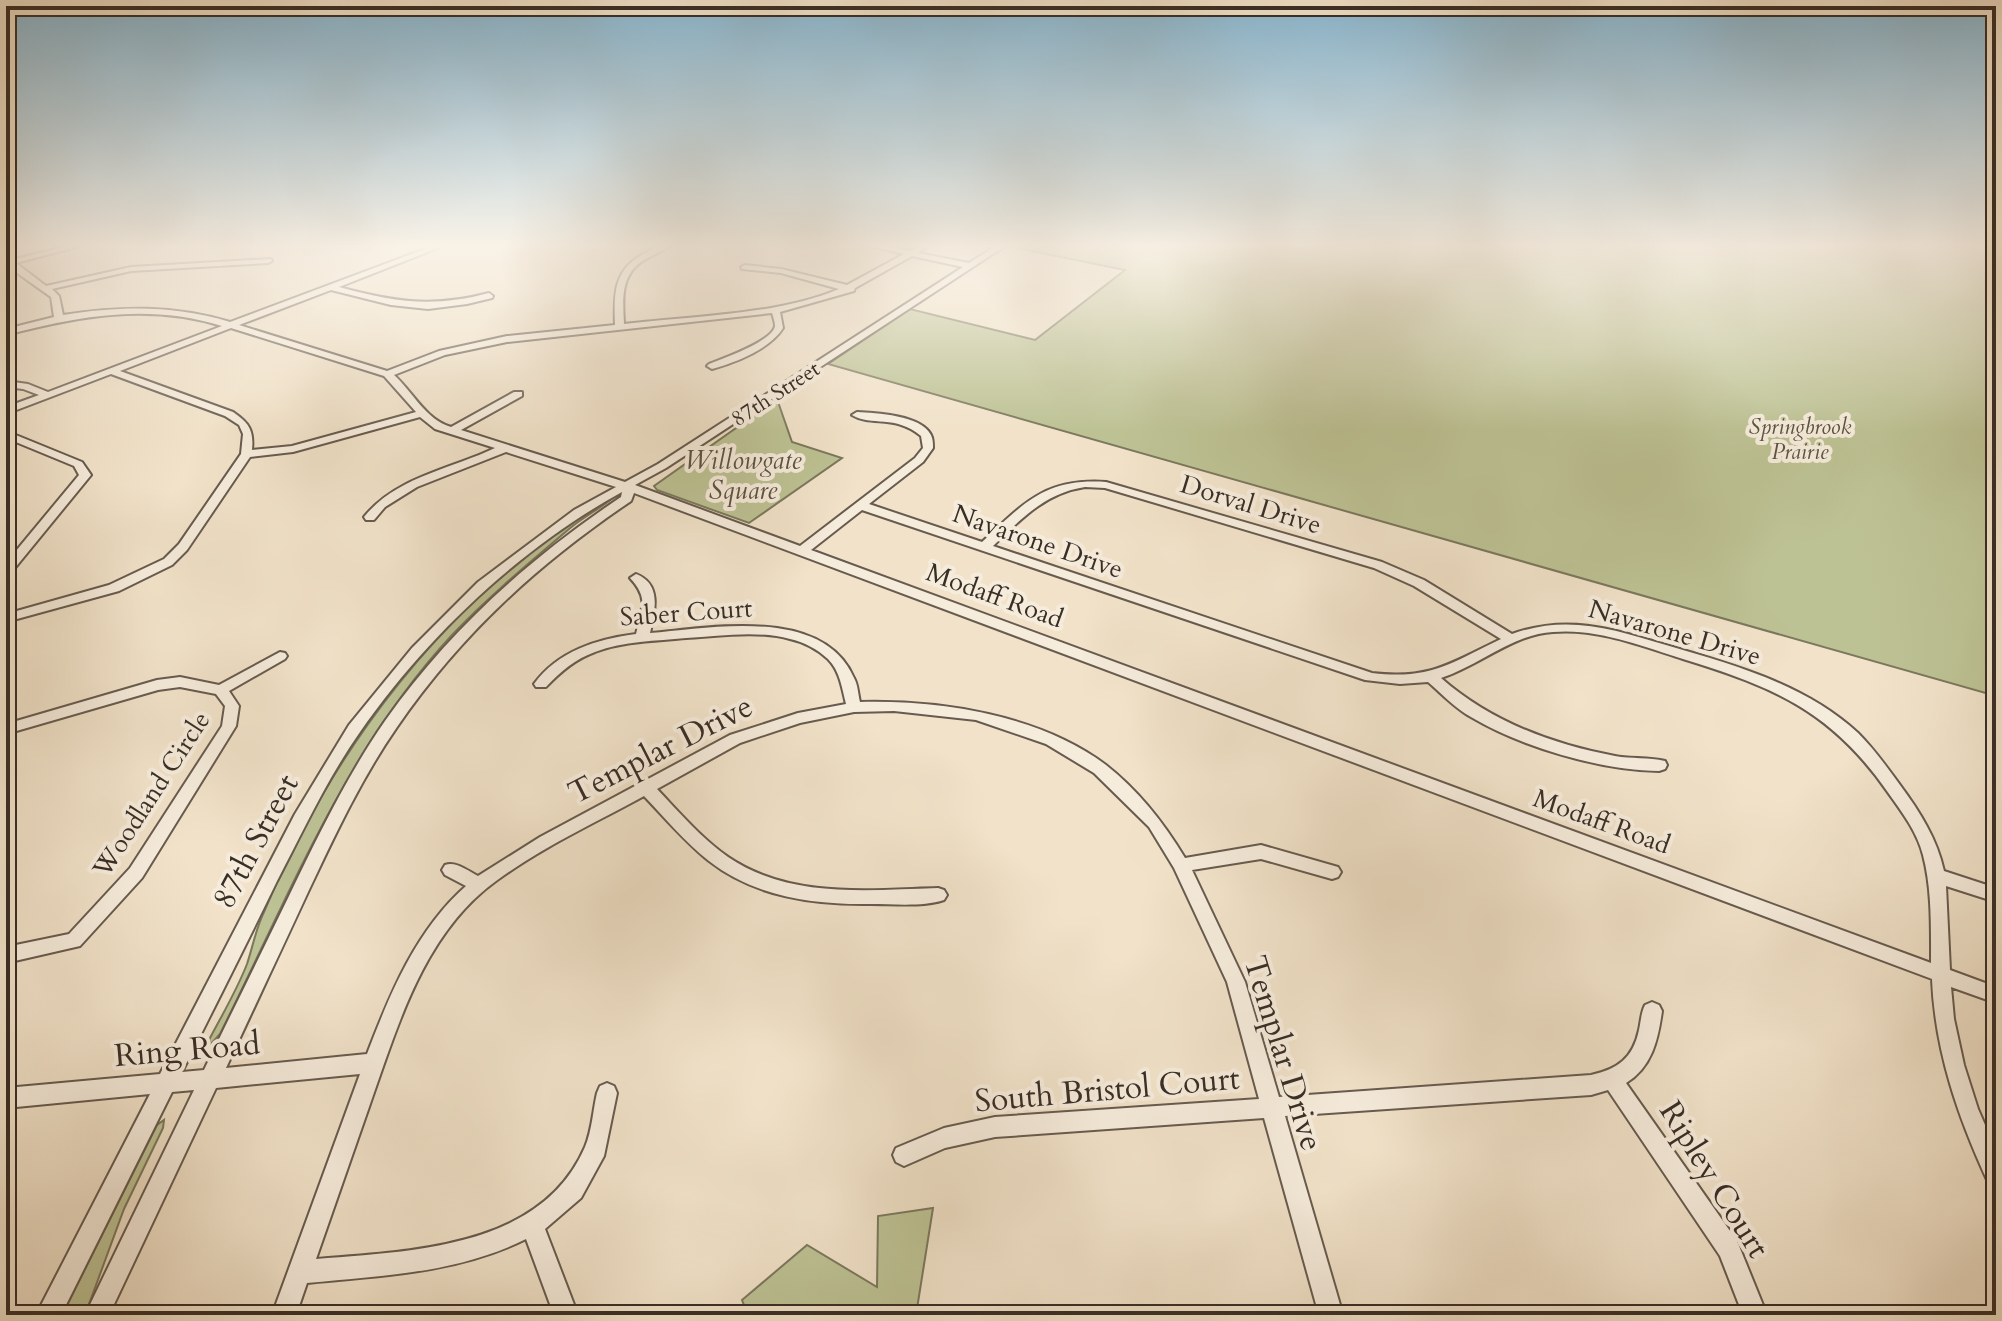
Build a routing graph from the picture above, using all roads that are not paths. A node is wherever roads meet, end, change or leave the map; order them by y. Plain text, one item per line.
1 (57, 308) edge
2 (277, 308) edge
3 (415, 308) edge
4 (445, 308) edge
5 (619, 308) edge
6 (786, 308) edge
7 (907, 308) edge
8 (775, 310) junction
9 (59, 318) junction
10 (230, 326) junction
11 (620, 327) junction
12 (6, 332) edge
13 (712, 366) dead end
14 (111, 371) junction
15 (387, 374) junction
16 (6, 384) edge
17 (518, 394) dead end
18 (48, 395) junction
19 (6, 411) edge
20 (421, 414) junction
21 (857, 415) dead end
22 (452, 431) junction
23 (6, 434) edge
24 (505, 448) junction
25 (246, 454) junction
26 (629, 487) junction
27 (860, 505) junction
28 (370, 517) dead end
29 (984, 547) junction
30 (802, 551) junction
31 (6, 571) edge
32 (636, 578) dead end
33 (6, 618) edge
34 (642, 637) junction
35 (1508, 637) junction
36 (280, 656) dead end
37 (1430, 676) junction
38 (541, 684) dead end
39 (221, 690) junction
40 (854, 707) junction
41 (6, 729) edge
42 (1659, 765) dead end
43 (645, 787) junction
44 (1181, 865) junction
45 (451, 870) dead end
46 (1332, 872) dead end
47 (1934, 875) junction
48 (479, 885) junction
49 (938, 895) dead end
50 (1996, 895) edge
51 (6, 955) edge
52 (1941, 974) junction
53 (1996, 995) edge
54 (1652, 1011) dead end
55 (375, 1063) junction
56 (210, 1079) junction
57 (1613, 1081) junction
58 (166, 1083) junction
59 (607, 1093) dead end
60 (6, 1098) edge
61 (1271, 1106) junction
62 (904, 1155) dead end
63 (1996, 1174) edge
64 (532, 1225) junction
65 (299, 1272) junction
66 (48, 1315) edge
67 (97, 1315) edge
68 (284, 1315) edge
69 (566, 1315) edge
70 (1331, 1315) edge
71 (1755, 1315) edge

1 - 9 street
2 - 10 street
3 - 4 street
5 - 11 street
6 - 8 street
7 - 26 street, 87th Street
8 - 11 street
8 - 13 street
9 - 10 street
9 - 12 street
10 - 14 street
10 - 15 street
11 - 15 street
14 - 18 street
14 - 25 street
15 - 20 street, Modaff Road
16 - 18 street
17 - 22 street
18 - 19 street
20 - 22 street, Modaff Road
20 - 25 street
21 - 27 street
22 - 24 street, Modaff Road
23 - 31 street
24 - 26 street, Modaff Road
24 - 28 street
25 - 33 street
26 - 30 street, Modaff Road
26 - 56 street, 87th Street
26 - 58 street, 87th Street
27 - 29 street, Navarone Drive
27 - 30 street
29 - 35 street, Dorval Drive
29 - 37 street, Navarone Drive
30 - 52 street, Modaff Road
32 - 34 street
34 - 38 street, Saber Court
34 - 40 street, Saber Court
35 - 37 street, Navarone Drive
35 - 47 street, Navarone Drive
36 - 39 street
37 - 42 street
39 - 41 street
39 - 51 street, Woodland Circle
40 - 43 street, Templar Drive
40 - 44 street, Templar Drive
43 - 48 street, Templar Drive
43 - 49 street
44 - 46 street
44 - 61 street, Templar Drive
45 - 48 street
47 - 50 street
47 - 52 street, Navarone Drive
48 - 55 street, Templar Drive
52 - 53 street, Modaff Road
52 - 63 street, Navarone Drive
54 - 57 street
55 - 56 street, Ring Road
55 - 65 street, Templar Drive
56 - 58 street, Ring Road
56 - 67 street, 87th Street
57 - 61 street, South Bristol Court
57 - 71 street, Ripley Court
58 - 60 street, Ring Road
58 - 66 street, 87th Street
59 - 64 street
61 - 62 street, South Bristol Court
61 - 70 street, Templar Drive
64 - 65 street
64 - 69 street
65 - 68 street, Templar Drive

